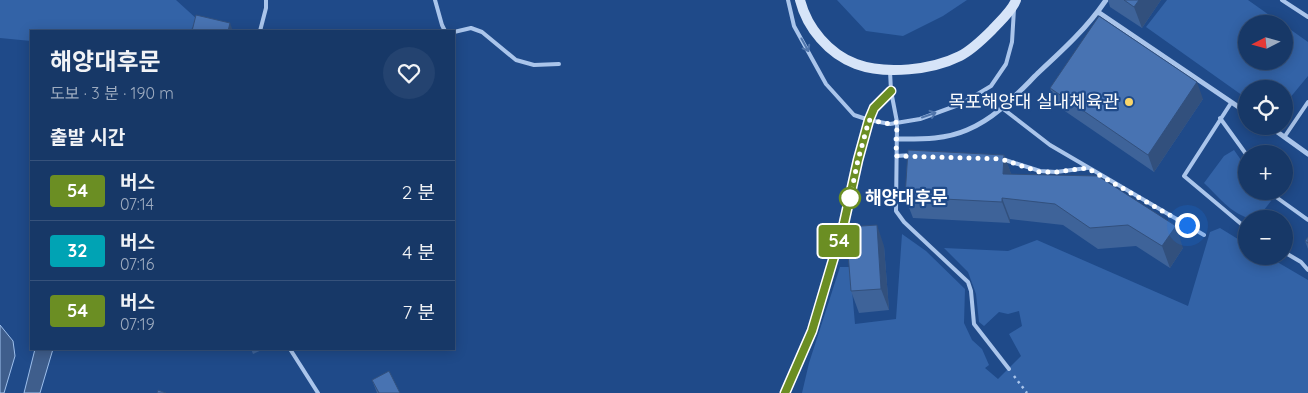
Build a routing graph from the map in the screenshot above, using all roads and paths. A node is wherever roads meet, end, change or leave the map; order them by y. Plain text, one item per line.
1 (266, 0) edge
2 (435, 0) edge
3 (788, 0) edge
4 (800, 0) edge
5 (1106, 0) edge
6 (1282, 0) edge
7 (1015, 2) edge
8 (1098, 12) junction
9 (1308, 17) edge
10 (260, 30) edge
11 (444, 30) edge
12 (455, 32) edge
13 (559, 64) dead end
14 (890, 69) junction
15 (891, 91) junction
16 (1308, 102) edge
17 (1231, 103) junction
18 (1238, 107) edge
19 (1002, 108) junction
20 (1220, 118) junction
21 (869, 120) junction
22 (897, 122) junction
23 (1285, 136) joint
24 (896, 139) junction
25 (1240, 145) edge
26 (1308, 154) edge
27 (913, 155) edge
28 (896, 156) junction
29 (1001, 159) edge
30 (1087, 168) junction
31 (1280, 200) edge
32 (1308, 220) edge
33 (1238, 221) edge
34 (1204, 234) dead end
35 (1293, 257) edge
36 (1308, 270) edge
37 (291, 350) edge
38 (1009, 369) joint
39 (318, 393) edge
40 (785, 393) edge
41 (1027, 393) edge

1 - 10 lane
2 - 11 lane
3 -> 21 lane
4 - 14 street
5 - 8 street
6 - 9 lane
7 - 14 street
22 -> 7 lane
8 - 17 street
8 - 19 street
12 - 13 lane
14 - 15 lane
15 - 21 street
15 - 22 lane
16 - 23 lane
17 - 18 street
17 - 20 lane
19 - 24 street
19 - 30 lane
20 - 25 lane
20 - 33 lane
21 - 22 lane
21 - 40 street
22 - 24 lane
23 - 26 street
24 - 28 lane
27 - 28 lane
28 - 38 lane
29 - 30 lane
30 - 34 lane
31 - 32 lane
35 - 36 lane
37 - 39 lane
38 - 41 path

